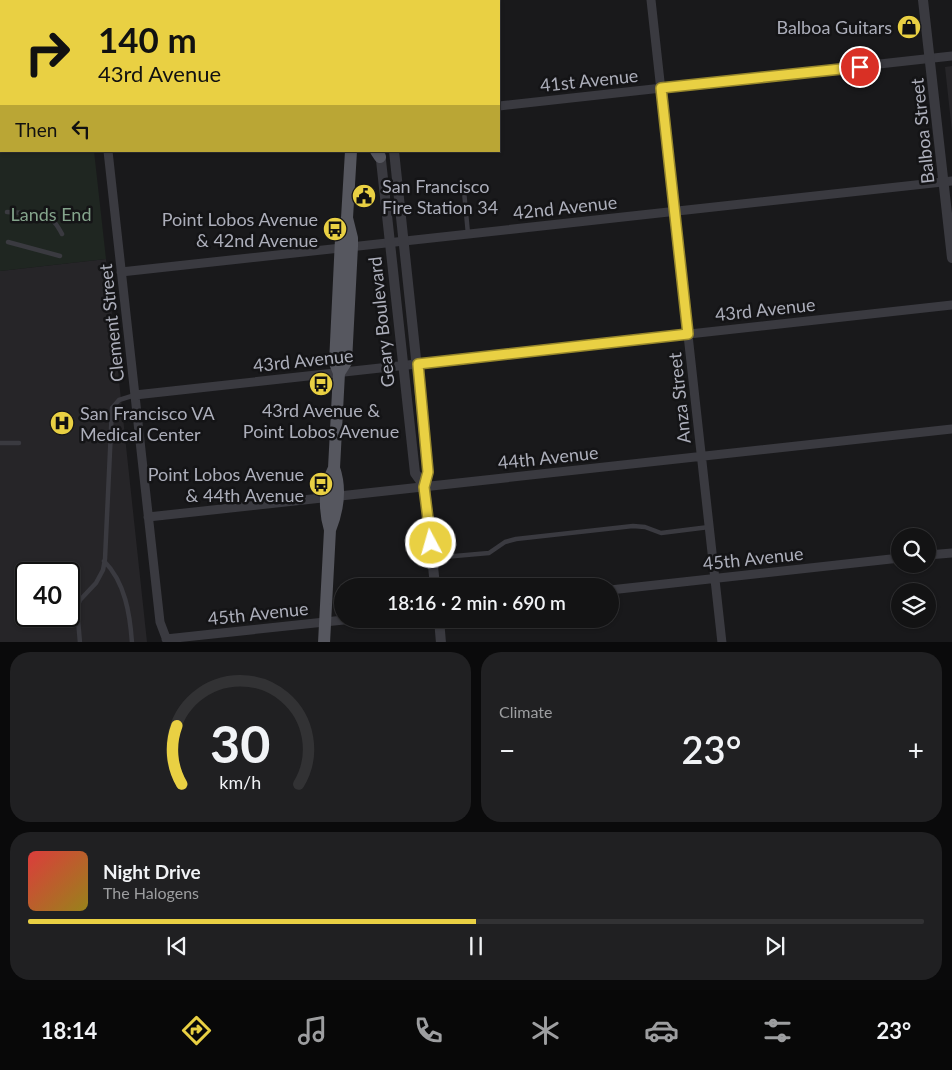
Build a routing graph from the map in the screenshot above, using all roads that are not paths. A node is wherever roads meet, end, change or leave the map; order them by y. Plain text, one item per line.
1 (651, 0) edge
2 (923, 0) edge
3 (952, 56) edge
4 (930, 59) junction
5 (661, 88) junction
6 (500, 106) edge
7 (108, 152) edge
8 (352, 153) edge
9 (379, 153) edge
10 (395, 156) edge
11 (948, 181) edge
12 (464, 191) dead end
13 (674, 211) junction
14 (7, 212) dead end
15 (62, 234) dead end
16 (468, 234) junction
17 (404, 241) junction
18 (8, 242) dead end
19 (390, 242) junction
20 (347, 247) junction
21 (60, 256) dead end
22 (952, 258) edge
23 (121, 272) junction
24 (952, 305) edge
25 (688, 334) junction
26 (418, 364) junction
27 (403, 365) junction
28 (339, 373) junction
29 (135, 395) junction
30 (952, 429) edge
31 (0, 443) edge
32 (19, 443) dead end
33 (702, 456) junction
34 (424, 487) junction
35 (332, 497) junction
36 (148, 517) junction
37 (709, 527) junction
38 (952, 553) edge
39 (936, 554) edge
40 (432, 558) junction
41 (891, 559) edge
42 (104, 561) junction
43 (434, 578) edge
44 (715, 579) junction
45 (619, 589) edge
46 (334, 621) edge
47 (325, 622) junction
48 (440, 628) edge
49 (167, 641) edge
50 (80, 642) edge
51 (132, 642) edge
52 (324, 642) edge
53 (442, 642) edge
54 (722, 642) edge

1 - 5 street, Anza Street
2 - 4 street, Balboa Street
3 - 4 street, 41st Avenue
4 - 5 street, 41st Avenue
4 - 11 street, Balboa Street
5 - 6 street, 41st Avenue
5 - 13 street, Anza Street
7 - 23 street, Clement Street
8 - 20 main road, Geary Boulevard
9 - 10 lane
9 - 19 street, Geary Boulevard
10 - 17 street, Geary Boulevard
11 - 13 street, 42nd Avenue
11 - 22 street, Balboa Street
12 - 16 lane
13 - 16 street, 42nd Avenue
13 - 25 street, Anza Street
14 - 15 lane
16 - 17 street, 42nd Avenue
17 - 19 street, 42nd Avenue
17 - 26 street, Geary Boulevard
18 - 21 lane
19 - 20 street, 42nd Avenue
19 - 27 street, Geary Boulevard
20 - 23 street, 42nd Avenue
20 - 28 main road, Geary Boulevard
23 - 29 street, Clement Street
24 - 25 street, 43rd Avenue
25 - 26 street, 43rd Avenue
25 - 33 street, Anza Street
26 - 27 street, 43rd Avenue
26 - 34 street, Geary Boulevard
27 - 28 street, 43rd Avenue
27 - 34 street, Geary Boulevard
28 - 29 street, 43rd Avenue
28 - 35 main road, Geary Boulevard
29 - 36 street, Clement Street
29 - 42 lane
30 - 33 street, 44th Avenue
31 - 32 lane
33 - 34 street, 44th Avenue
33 - 37 street, Anza Street
34 - 35 street, 44th Avenue
34 - 40 street, Geary Boulevard
35 - 36 street, 44th Avenue
35 - 47 main road, Geary Boulevard
36 - 49 street, Clement Street
37 - 40 lane
37 - 44 street, Anza Street
38 - 39 street
40 - 43 street, Geary Boulevard
41 - 44 street, 45th Avenue
42 - 50 lane
42 - 51 lane
44 - 45 street, 45th Avenue
44 - 54 street, Anza Street
46 - 47 street, 45th Avenue
47 - 49 street, 45th Avenue
47 - 52 main road, Geary Boulevard
48 - 53 street

